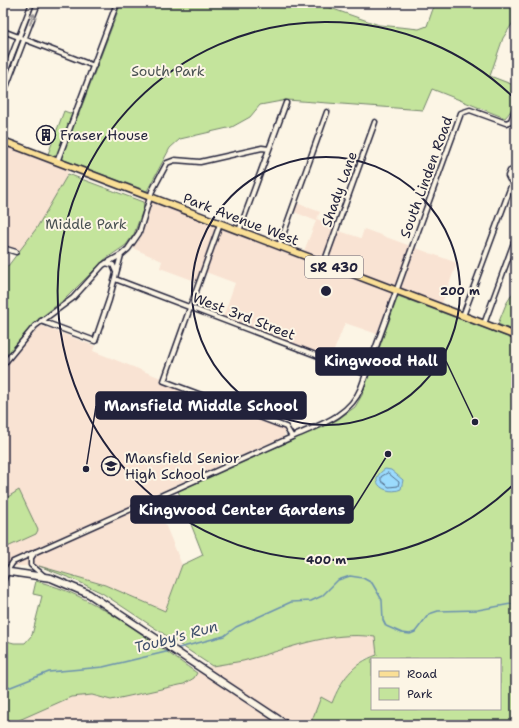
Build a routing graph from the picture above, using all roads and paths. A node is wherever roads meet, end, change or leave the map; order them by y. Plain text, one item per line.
1 (32, 3) edge
2 (38, 3) edge
3 (117, 3) edge
4 (3, 31) edge
5 (19, 37) junction
6 (24, 39) junction
7 (94, 66) junction
8 (3, 78) edge
9 (3, 95) edge
10 (286, 103) dead end
11 (516, 108) edge
12 (327, 112) dead end
13 (375, 122) dead end
14 (3, 141) edge
15 (269, 150) junction
16 (57, 162) junction
17 (516, 169) edge
18 (514, 181) edge
19 (151, 197) junction
20 (220, 224) junction
21 (239, 231) junction
22 (516, 237) edge
23 (278, 246) junction
24 (3, 248) edge
25 (16, 252) dead end
26 (121, 255) junction
27 (106, 263) junction
28 (324, 263) junction
29 (115, 277) junction
30 (396, 290) junction
31 (191, 308) junction
32 (463, 316) junction
33 (41, 321) junction
34 (484, 324) junction
35 (516, 336) edge
36 (3, 365) edge
37 (366, 374) junction
38 (292, 437) junction
39 (35, 552) junction
40 (5, 571) edge
41 (44, 577) junction
42 (3, 582) edge
43 (288, 725) edge

1 - 5 street
6 -> 2 street
3 - 7 street
4 - 5 street
5 - 6 street
5 - 8 street
6 - 7 street
6 - 9 street
7 - 16 street
10 - 15 street
11 - 30 street, South Linden Road
12 - 23 street
13 - 28 street, Shady Lane
14 - 16 main road, Park Avenue West / SR 430
15 - 19 street
15 - 21 street
16 - 19 main road, Park Avenue West / SR 430
17 - 18 street
18 - 32 street
19 - 20 main road, Park Avenue West / SR 430
19 - 26 street
20 - 21 main road, Park Avenue West / SR 430
20 - 31 street
21 - 23 main road, Park Avenue West / SR 430
22 - 34 street
23 - 28 main road, Park Avenue West / SR 430
24 - 25 street
26 - 27 street
26 - 29 street
27 - 29 street
27 - 33 street
28 - 30 main road, Park Avenue West / SR 430
29 - 31 street, West 3rd Street
29 - 33 street
30 - 32 main road, Park Avenue West / SR 430
30 - 37 street
31 - 37 street, West 3rd Street
31 - 38 street
32 - 34 main road, Park Avenue West / SR 430
33 - 36 street
34 - 35 main road, Park Avenue West / SR 430
37 - 38 street
38 - 39 street
39 - 40 street
39 - 41 street
40 - 41 main road
40 - 42 street
41 - 43 main road

